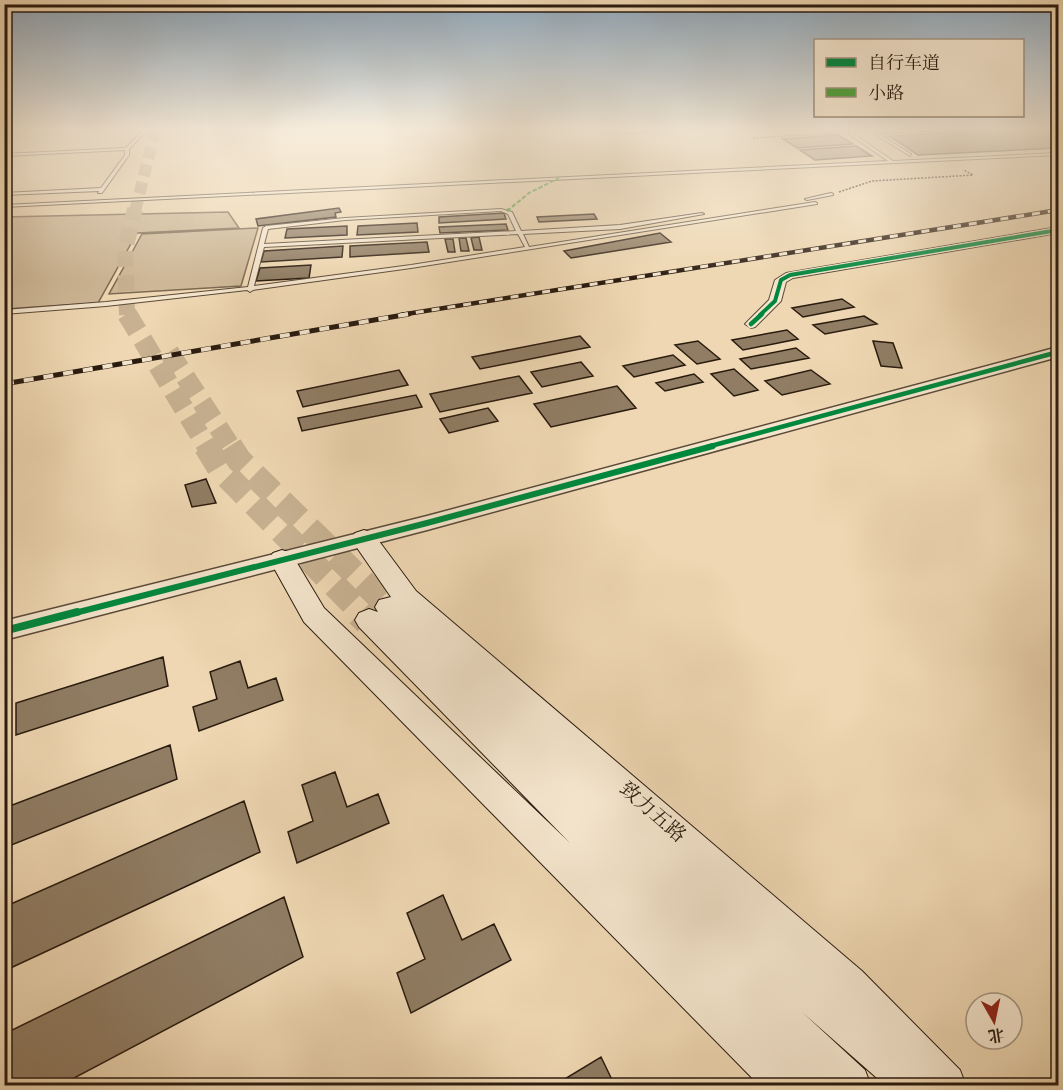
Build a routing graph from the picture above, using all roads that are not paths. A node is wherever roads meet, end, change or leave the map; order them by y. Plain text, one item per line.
1 (109, 179) edge
2 (547, 179) edge
3 (102, 189) junction
4 (4, 194) edge
5 (831, 194) road end
6 (94, 201) junction
7 (815, 203) dead end
8 (4, 206) edge
9 (620, 227) junction
10 (1059, 230) edge
11 (626, 232) junction
12 (519, 233) junction
13 (261, 246) junction
14 (527, 247) junction
15 (250, 290) junction
16 (4, 312) edge
17 (751, 324) dead end
18 (1059, 352) edge
19 (364, 539) junction
20 (282, 560) junction
21 (388, 608) junction
22 (4, 631) edge
23 (336, 637) junction
24 (792, 1086) edge
25 (849, 1086) edge
26 (920, 1086) edge
27 (944, 1086) edge

1 - 3 lane
2 - 6 lane
3 - 4 lane
3 - 6 lane
5 - 9 lane
6 - 8 lane
7 - 11 lane
9 - 11 lane
9 - 12 lane
10 - 17 street
11 - 14 lane
12 - 13 lane
12 - 13 lane
12 - 14 lane
13 - 15 lane
14 - 15 lane
15 - 16 lane
18 - 19 street
19 - 20 street
19 - 21 main road, 致力五路
20 - 22 street
20 - 23 main road
21 - 23 main road
21 - 25 main road
21 - 26 main road
21 - 27 main road, 致力五路
23 - 24 main road

